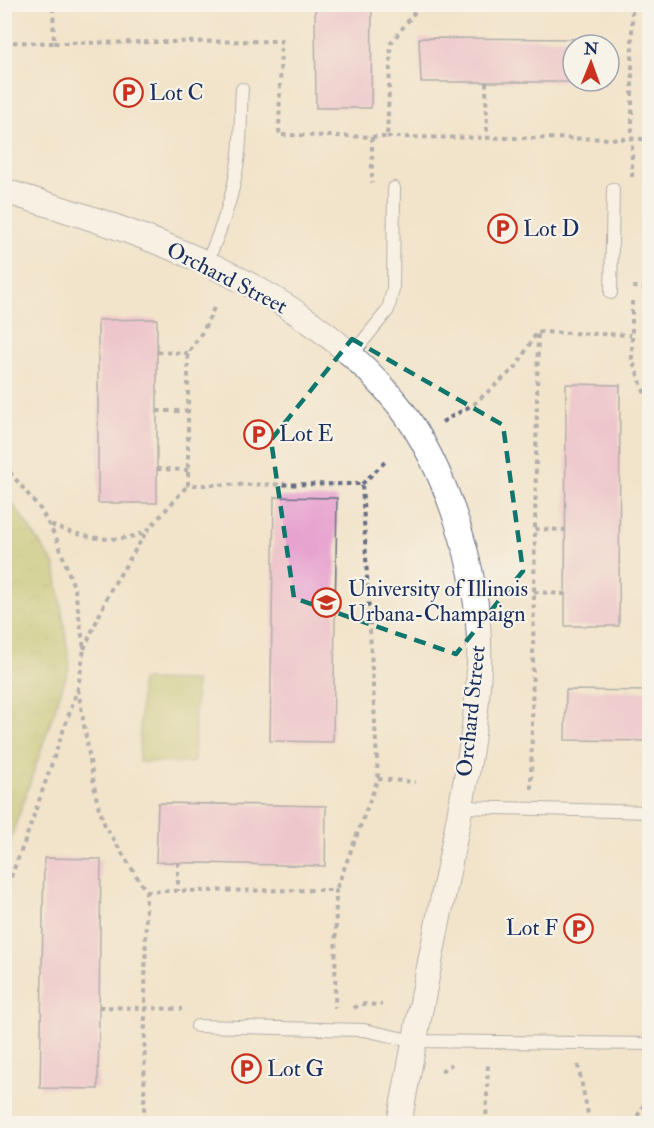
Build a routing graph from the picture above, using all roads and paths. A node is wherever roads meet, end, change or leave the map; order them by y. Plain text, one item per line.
1 (53, 4) edge
2 (421, 4) edge
3 (632, 4) edge
4 (4, 42) edge
5 (54, 43) junction
6 (486, 82) dead end
7 (242, 89) dead end
8 (387, 137) junction
9 (487, 138) junction
10 (631, 139) junction
11 (650, 139) edge
12 (394, 188) dead end
13 (613, 189) dead end
14 (4, 191) edge
15 (206, 264) junction
16 (611, 292) dead end
17 (632, 299) dead end
18 (214, 308) dead end
19 (538, 332) junction
20 (631, 335) junction
21 (157, 352) dead end
22 (188, 353) junction
23 (351, 356) junction
24 (650, 408) edge
25 (157, 411) dead end
26 (188, 411) junction
27 (440, 423) dead end
28 (388, 459) dead end
29 (4, 465) edge
30 (157, 469) dead end
31 (188, 470) junction
32 (362, 484) junction
33 (188, 485) junction
34 (49, 525) junction
35 (535, 529) junction
36 (566, 530) dead end
37 (147, 531) junction
38 (534, 592) junction
39 (566, 594) dead end
40 (84, 649) junction
41 (78, 688) junction
42 (378, 779) junction
43 (415, 782) dead end
44 (531, 790) dead end
45 (460, 807) junction
46 (650, 812) edge
47 (178, 862) dead end
48 (336, 890) junction
49 (146, 891) junction
50 (178, 891) junction
51 (4, 894) edge
52 (335, 1011) dead end
53 (197, 1026) dead end
54 (414, 1041) junction
55 (650, 1044) edge
56 (488, 1060) dead end
57 (577, 1062) dead end
58 (650, 1094) edge
59 (144, 1124) edge
60 (399, 1124) edge
61 (486, 1124) edge
62 (590, 1124) edge
63 (633, 1124) edge

1 - 5 path
2 - 8 path
3 - 10 path
4 - 5 path
5 - 8 path
6 - 9 path
7 - 15 lane
8 - 9 path
9 - 10 path
10 - 11 path
12 - 23 lane
13 - 16 lane
14 - 15 street, Orchard Street
15 - 23 street, Orchard Street
17 - 20 path
18 - 22 path
19 - 20 path
19 - 27 path
19 - 35 path
20 - 24 path
21 - 22 path
22 - 26 path
23 - 45 street, Orchard Street
25 - 26 path
26 - 31 path
28 - 32 path
29 - 34 path
30 - 31 path
31 - 33 path
32 - 33 path
32 - 42 path
33 - 37 path
34 - 37 path
34 - 40 path
35 - 36 path
35 - 38 path
37 - 40 path
38 - 39 path
38 - 44 path
40 - 41 path
41 - 49 path
41 - 51 path
42 - 43 path
42 - 48 path
45 - 46 lane
45 - 54 street, Orchard Street
47 - 50 path
48 - 50 path
48 - 52 path
49 - 50 path
49 - 59 path
53 - 54 lane
54 - 55 lane
54 - 60 street, Orchard Street
56 - 61 path
57 - 62 path
58 - 63 path

